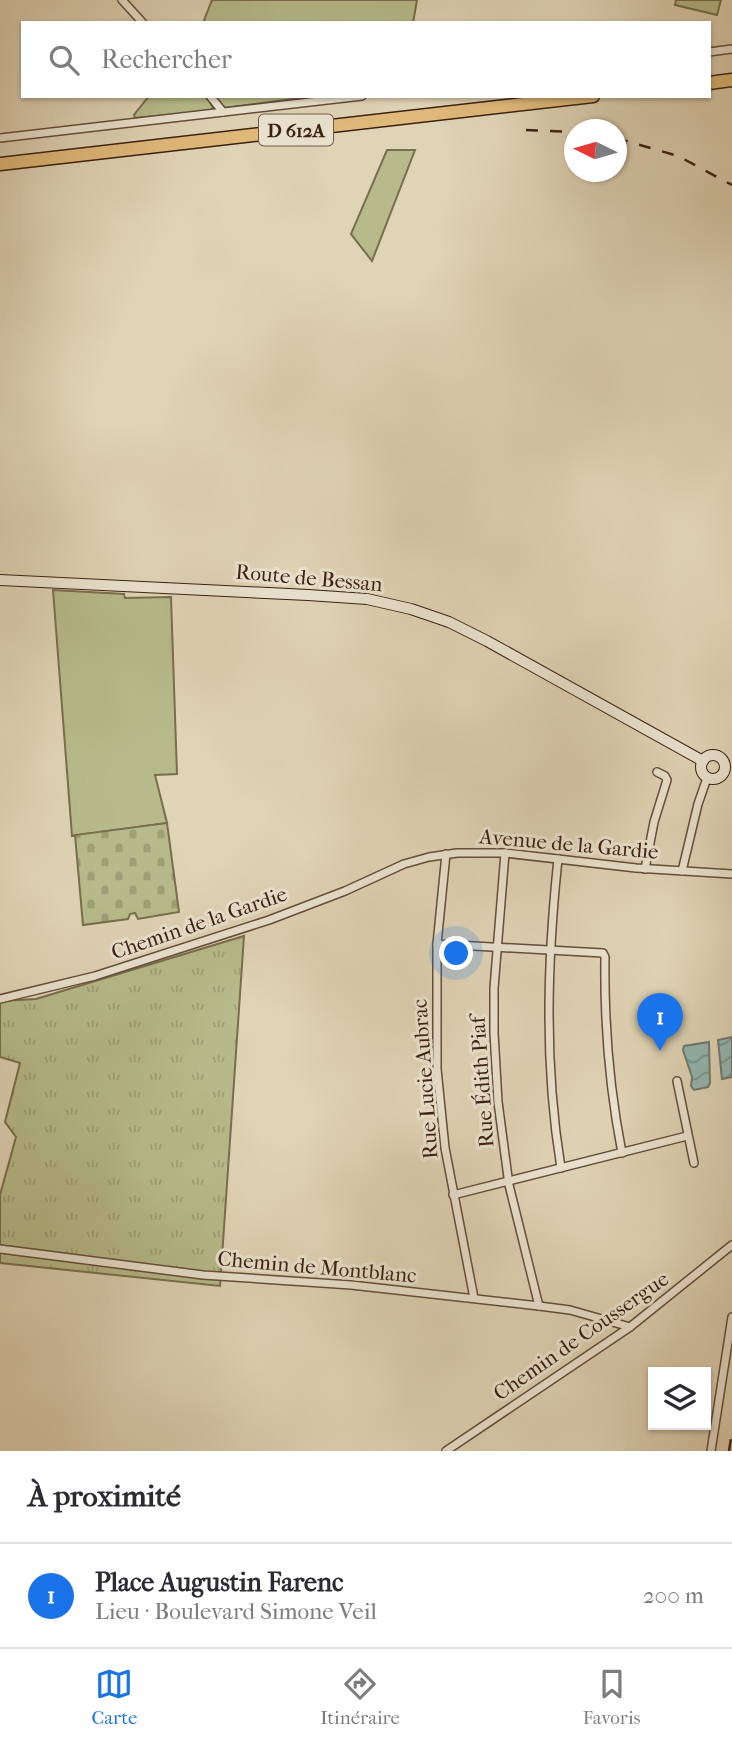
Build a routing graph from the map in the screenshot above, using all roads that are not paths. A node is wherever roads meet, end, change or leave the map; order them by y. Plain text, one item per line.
1 (121, 0) edge
2 (141, 21) edge
3 (732, 49) edge
4 (711, 52) edge
5 (732, 80) edge
6 (711, 83) edge
7 (212, 98) edge
8 (344, 98) edge
9 (576, 98) edge
10 (222, 112) junction
11 (0, 138) edge
12 (0, 164) edge
13 (0, 580) edge
14 (703, 761) junction
15 (657, 772) dead end
16 (728, 775) edge
17 (707, 778) junction
18 (505, 853) junction
19 (446, 854) junction
20 (558, 859) junction
21 (404, 864) joint
22 (645, 869) junction
23 (682, 871) junction
24 (732, 874) edge
25 (437, 944) junction
26 (496, 947) junction
27 (549, 951) junction
28 (0, 999) edge
29 (677, 1081) dead end
30 (687, 1136) junction
31 (622, 1153) junction
32 (694, 1163) dead end
33 (561, 1168) junction
34 (509, 1181) junction
35 (453, 1195) junction
36 (732, 1245) edge
37 (0, 1249) edge
38 (474, 1298) junction
39 (539, 1306) junction
40 (732, 1317) edge
41 (630, 1328) junction
42 (446, 1451) edge
43 (711, 1451) edge

1 - 2 street
3 - 4 street
5 - 6 highway
7 - 10 street
8 - 10 street, D 612A
9 - 12 highway, D 612A
10 - 11 street, D 612A
13 - 14 street, Route de Bessan
14 - 16 street, Route de Bessan
14 - 17 street
15 - 22 street
16 - 17 street, Route de Bessan
17 - 23 street
18 - 19 street, Avenue de la Gardie
18 - 20 street, Avenue de la Gardie
18 - 26 street, Rue Édith Piaf
19 - 21 street, Avenue de la Gardie
19 - 25 street, Rue Lucie Aubrac
20 - 22 street, Avenue de la Gardie
20 - 27 street
21 - 28 street, Chemin de la Gardie
22 - 23 street, Avenue de la Gardie
23 - 24 street, Avenue de la Gardie
25 - 26 street
25 - 35 street, Rue Lucie Aubrac
26 - 27 street
26 - 34 street, Rue Édith Piaf
27 - 31 street
27 - 33 street
29 - 30 street
30 - 31 street
30 - 32 street
31 - 33 street
33 - 34 street
34 - 35 street
34 - 39 street, Rue Édith Piaf
35 - 38 street, Rue Lucie Aubrac
36 - 41 street, Chemin de Coussergue
37 - 38 street, Chemin de Montblanc
38 - 39 street, Chemin de Montblanc
39 - 41 street, Chemin de Montblanc
40 - 43 street
41 - 42 street, Chemin de Coussergue

